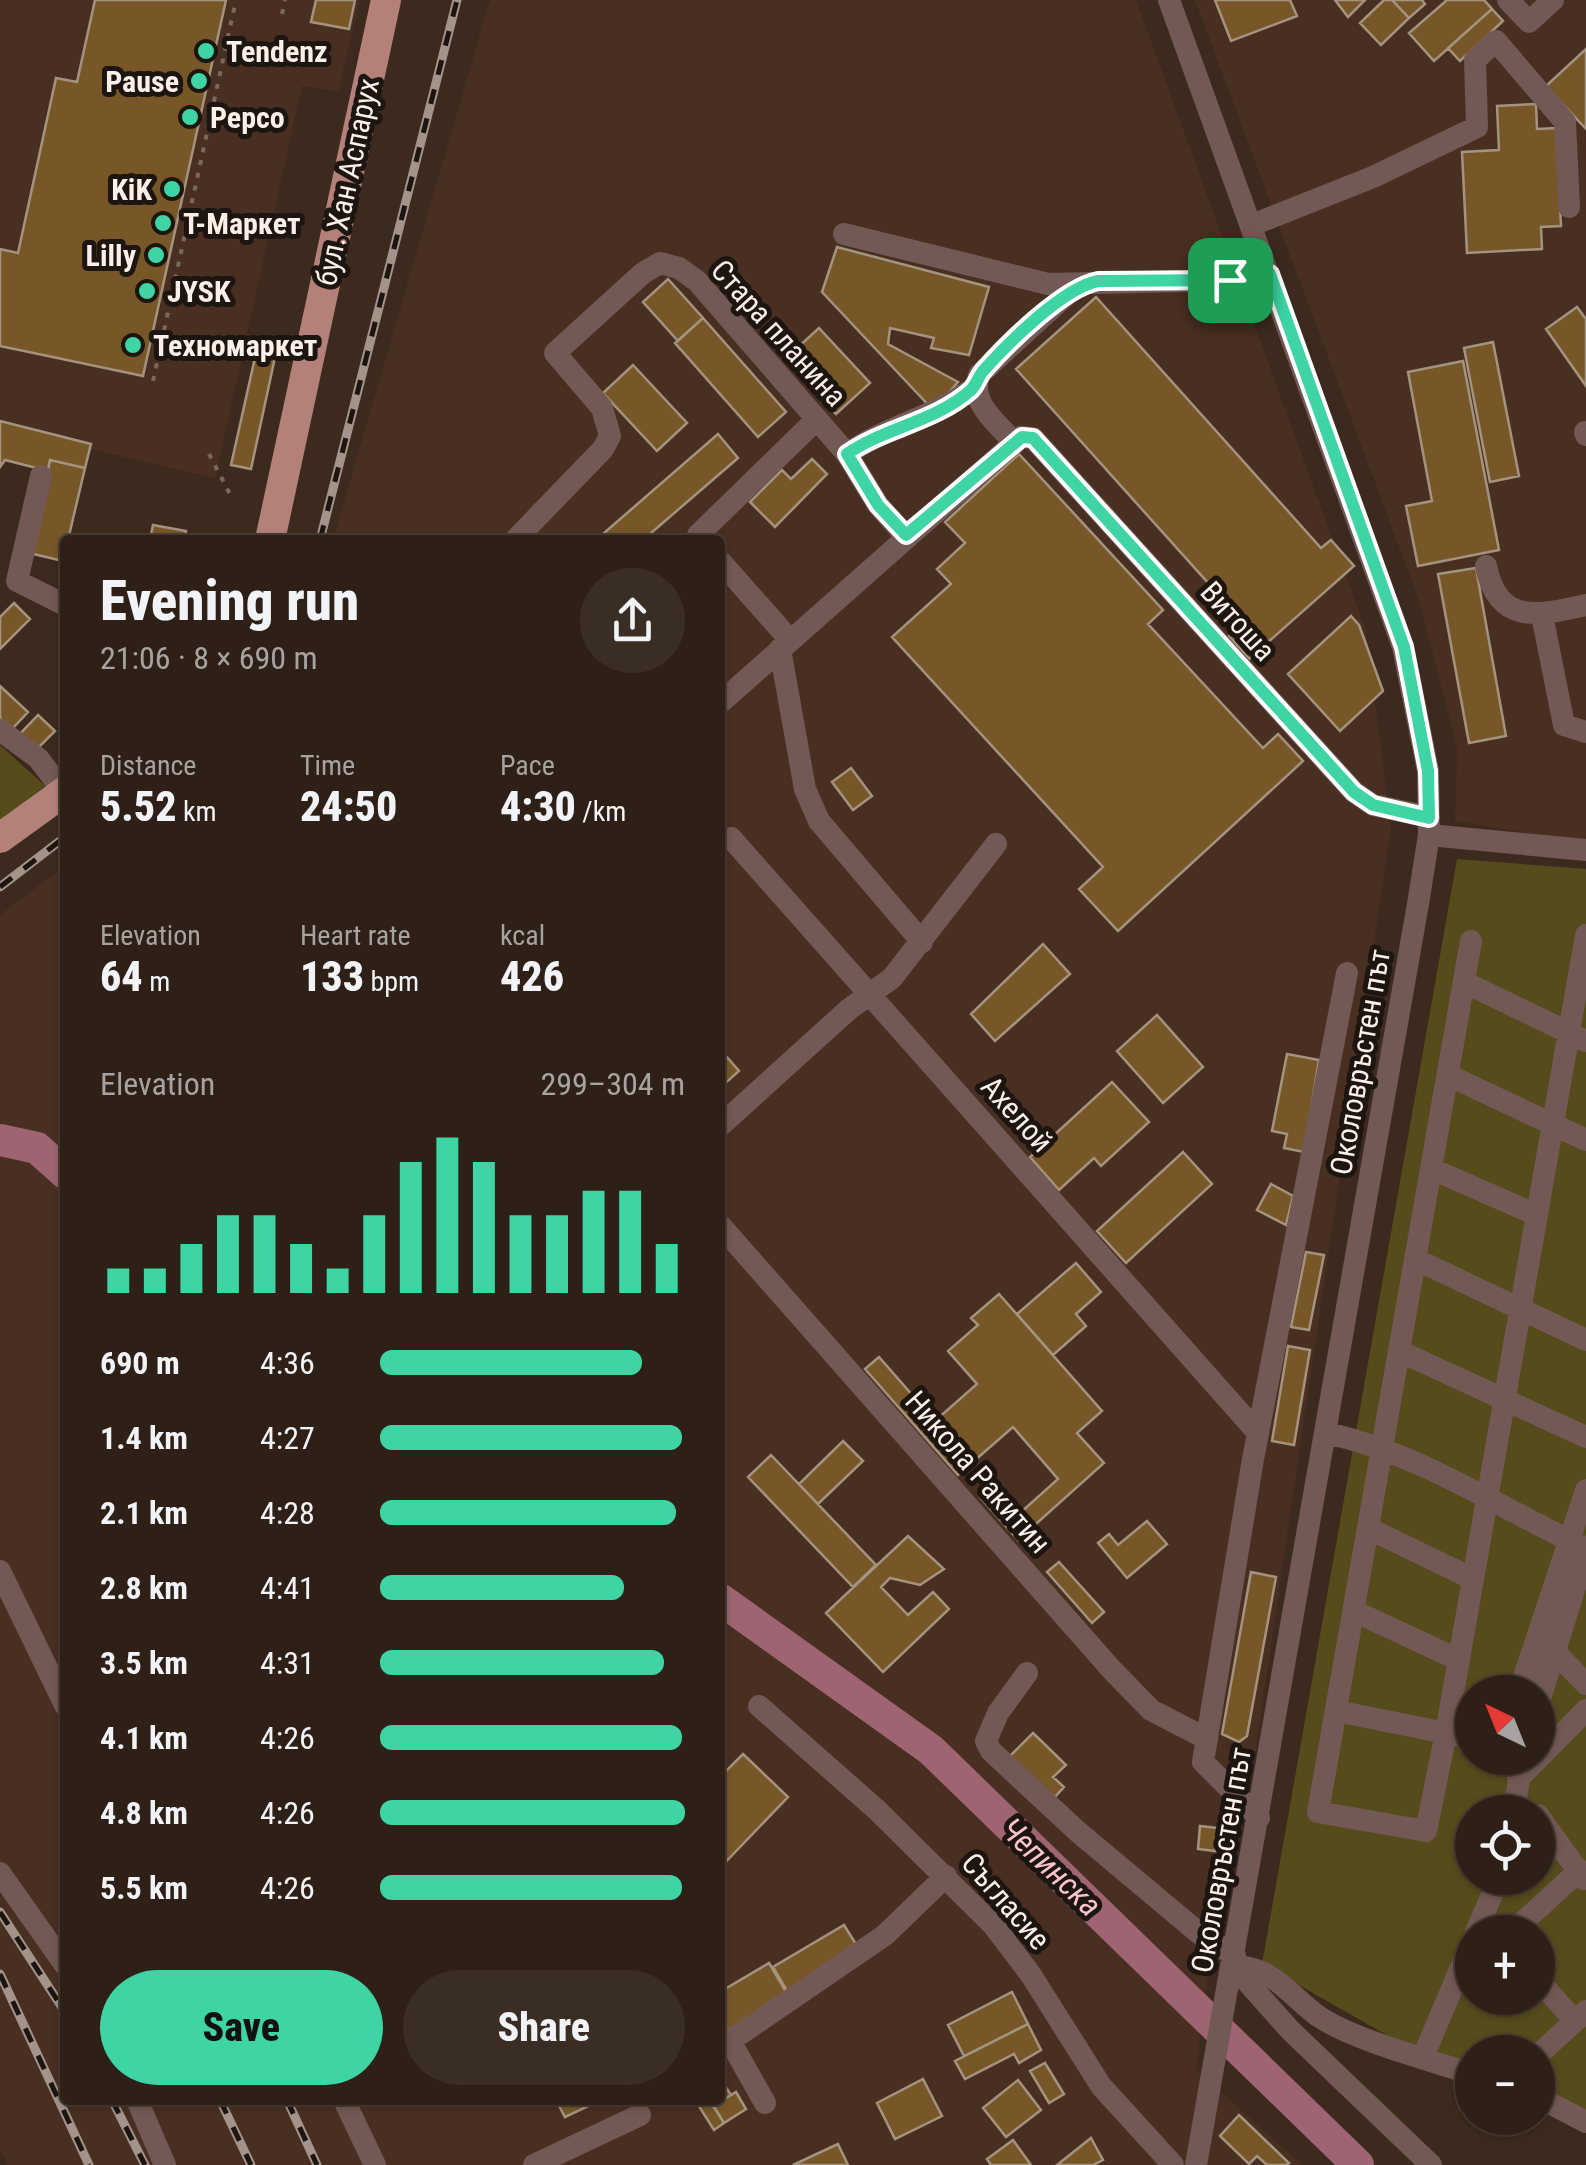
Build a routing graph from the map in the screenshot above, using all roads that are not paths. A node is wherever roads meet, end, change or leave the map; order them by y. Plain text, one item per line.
1 (386, 0) edge
2 (1169, 0) edge
3 (1508, 0) edge
4 (1553, 0) edge
5 (1570, 207) dead end
6 (1252, 225) junction
7 (844, 234) dead end
8 (1270, 274) junction
9 (1077, 285) junction
10 (975, 387) junction
11 (817, 419) junction
12 (1018, 440) junction
13 (847, 454) junction
14 (41, 476) dead end
15 (271, 535) edge
16 (520, 535) edge
17 (698, 535) edge
18 (906, 535) junction
19 (1486, 566) dead end
20 (725, 567) edge
21 (60, 603) edge
22 (1586, 605) edge
23 (1542, 614) junction
24 (784, 644) junction
25 (725, 698) edge
26 (0, 730) edge
27 (1586, 732) edge
28 (60, 787) edge
29 (60, 795) edge
30 (1429, 826) junction
31 (0, 838) edge
32 (730, 838) dead end
33 (996, 844) dead end
34 (1586, 850) edge
35 (1586, 935) edge
36 (1471, 941) dead end
37 (922, 942) junction
38 (1348, 973) dead end
39 (1464, 982) junction
40 (869, 997) junction
41 (1578, 1036) edge
42 (1448, 1075) junction
43 (725, 1121) edge
44 (1553, 1124) junction
45 (1586, 1140) edge
46 (1432, 1169) junction
47 (1537, 1215) junction
48 (725, 1231) edge
49 (1415, 1259) junction
50 (1520, 1309) junction
51 (1586, 1340) edge
52 (1399, 1351) junction
53 (1505, 1400) junction
54 (1258, 1433) junction
55 (1326, 1433) junction
56 (1586, 1437) edge
57 (1382, 1446) junction
58 (1586, 1490) edge
59 (1488, 1497) junction
60 (1368, 1528) junction
61 (1580, 1547) edge
62 (0, 1571) edge
63 (1473, 1580) junction
64 (1354, 1611) junction
65 (1554, 1651) junction
66 (1459, 1660) junction
67 (1027, 1673) dead end
68 (1525, 1675) edge
69 (1547, 1675) edge
70 (1586, 1684) edge
71 (60, 1695) edge
72 (759, 1706) dead end
73 (1586, 1710) edge
74 (1336, 1711) junction
75 (1446, 1733) junction
76 (1455, 1735) edge
77 (1207, 1739) junction
78 (1518, 1785) edge
79 (1259, 1818) junction
80 (1555, 1839) edge
81 (0, 1872) edge
82 (946, 1876) junction
83 (1584, 1877) edge
84 (1534, 1915) edge
85 (60, 1958) edge
86 (1233, 1969) junction
87 (1455, 1988) edge
88 (1555, 1994) edge
89 (1581, 2016) edge
90 (1555, 2040) edge
91 (1423, 2057) junction
92 (1455, 2068) edge
93 (765, 2103) dead end
94 (139, 2105) edge
95 (346, 2105) edge
96 (1555, 2106) edge
97 (640, 2115) dead end
98 (1586, 2122) edge
99 (165, 2165) edge
100 (374, 2165) edge
101 (534, 2165) edge
102 (1173, 2165) edge
103 (1196, 2165) edge
104 (1432, 2165) edge

1 - 15 main road, бул. Хан Аспарух
2 - 6 street, Околовръстен път
3 - 4 street
5 - 6 street
6 - 8 street, Околовръстен път
7 - 9 street
8 - 9 street
8 - 30 street, Околовръстен път
9 - 10 street
10 - 12 street, Витоша
10 - 13 street
11 - 13 street, Стара планина
11 - 16 street, Стара планина
11 - 17 street
12 - 18 street
12 - 30 street, Витоша
13 - 18 street, Стара планина
14 - 21 street
18 - 24 street
19 - 23 street
20 - 24 street
22 - 23 street
23 - 27 street
24 - 25 street
24 - 37 street
26 - 28 street
29 - 31 main road
30 - 34 street, Витоша
30 - 55 street, Околовръстен път
32 - 40 street, Ахелой
33 - 37 street
35 - 41 street
36 - 39 street
37 - 40 street
38 - 54 street
39 - 41 street
39 - 42 street
40 - 43 street
40 - 54 street, Ахелой
41 - 44 street
42 - 44 street
42 - 46 street
44 - 45 street
44 - 47 street
46 - 47 street
46 - 49 street
47 - 50 street
48 - 77 street, Никола Ракитин
49 - 50 street
49 - 52 street
50 - 51 street
50 - 53 street
52 - 53 street
52 - 57 street
53 - 56 street
53 - 59 street
54 - 77 street
55 - 57 street
55 - 79 street, Околовръстен път
57 - 59 street
57 - 60 street
58 - 61 street
59 - 61 street
59 - 63 street
60 - 63 street
60 - 64 street
61 - 65 street
61 - 68 street
62 - 71 street
63 - 66 street
64 - 66 street
64 - 74 street
65 - 69 street
65 - 70 street
66 - 75 street
67 - 86 street
72 - 82 street, Съгласие
73 - 78 street
74 - 75 street
74 - 75 street
75 - 76 street
77 - 79 street
79 - 86 street, Околовръстен път
80 - 83 street
81 - 85 street
82 - 93 street
82 - 102 street, Съгласие
83 - 84 street
86 - 91 street
86 - 103 street, Околовръстен път
86 - 104 street
87 - 91 street
88 - 89 street
89 - 90 street
91 - 92 street
94 - 99 street
95 - 100 street
96 - 98 street
97 - 101 street

